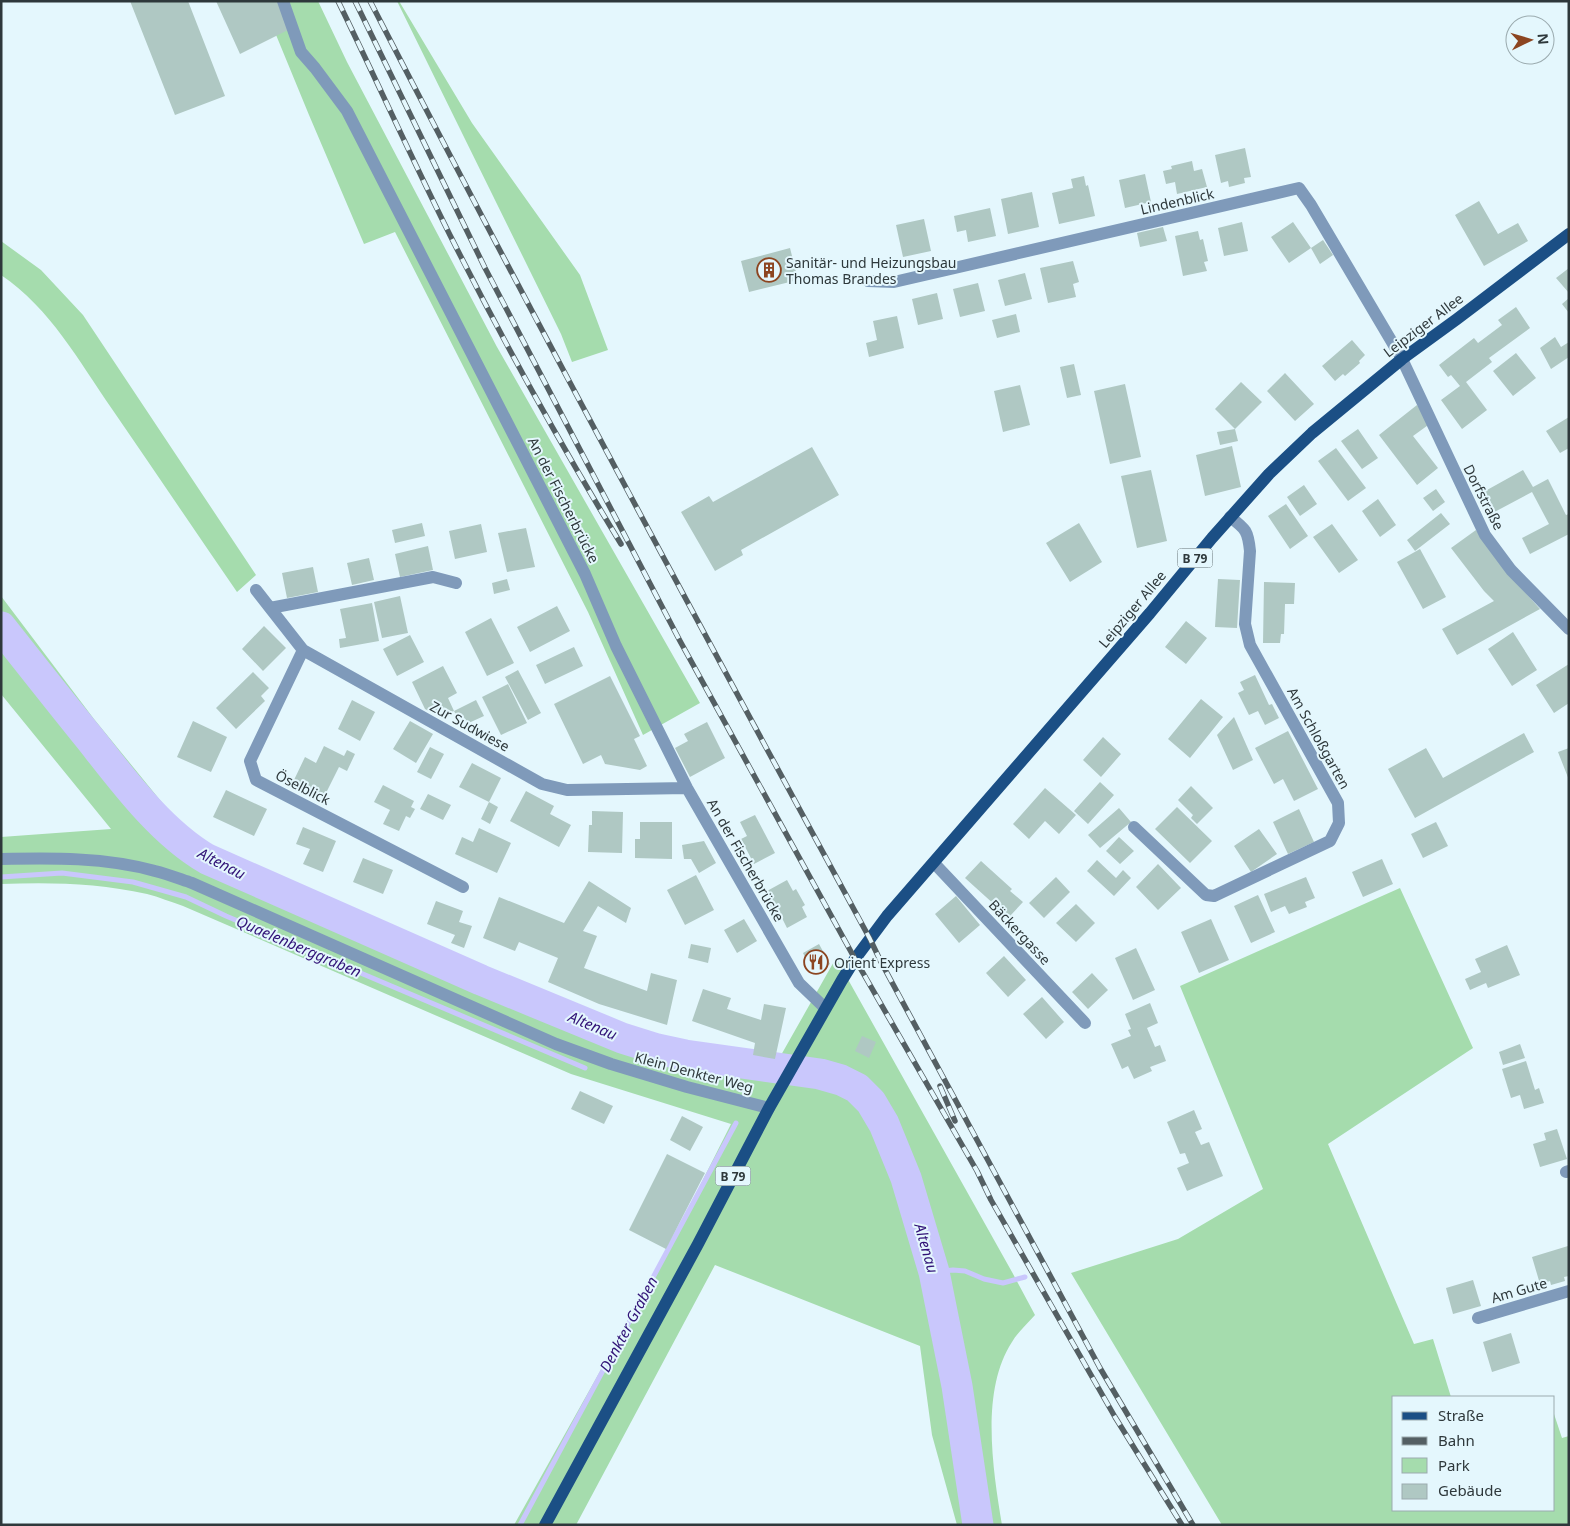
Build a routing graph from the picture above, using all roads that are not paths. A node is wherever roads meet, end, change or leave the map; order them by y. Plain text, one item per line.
1 (283, 1) edge
2 (1569, 234) edge
3 (868, 281) dead end
4 (1402, 359) junction
5 (1230, 517) junction
6 (456, 583) dead end
7 (256, 590) dead end
8 (270, 608) junction
9 (1569, 629) edge
10 (303, 650) junction
11 (687, 788) junction
12 (1134, 827) dead end
13 (1, 859) edge
14 (934, 863) junction
15 (463, 887) dead end
16 (825, 1008) junction
17 (1084, 1023) dead end
18 (769, 1108) junction
19 (1569, 1291) edge
20 (1478, 1318) dead end
21 (545, 1525) edge

1 - 11 street, An der Fischerbrücke
2 - 4 main road, Leipziger Allee / B 79
3 - 4 street, Lindenblick
4 - 5 main road, Leipziger Allee / B 79
4 - 9 street, Dorfstraße
5 - 12 street, Am Schloßgarten
5 - 14 main road, Leipziger Allee / B 79
6 - 8 street
7 - 8 street, Zur Sudwiese
8 - 10 street, Zur Sudwiese
10 - 11 street, Zur Sudwiese
10 - 15 street, Öselblick
11 - 16 street, An der Fischerbrücke
13 - 18 street, Klein Denkter Weg
14 - 16 main road, Leipziger Allee / B 79
14 - 17 street, Bäckergasse
16 - 18 main road, Leipziger Allee / B 79
18 - 21 main road, B 79
19 - 20 street, Am Gute

